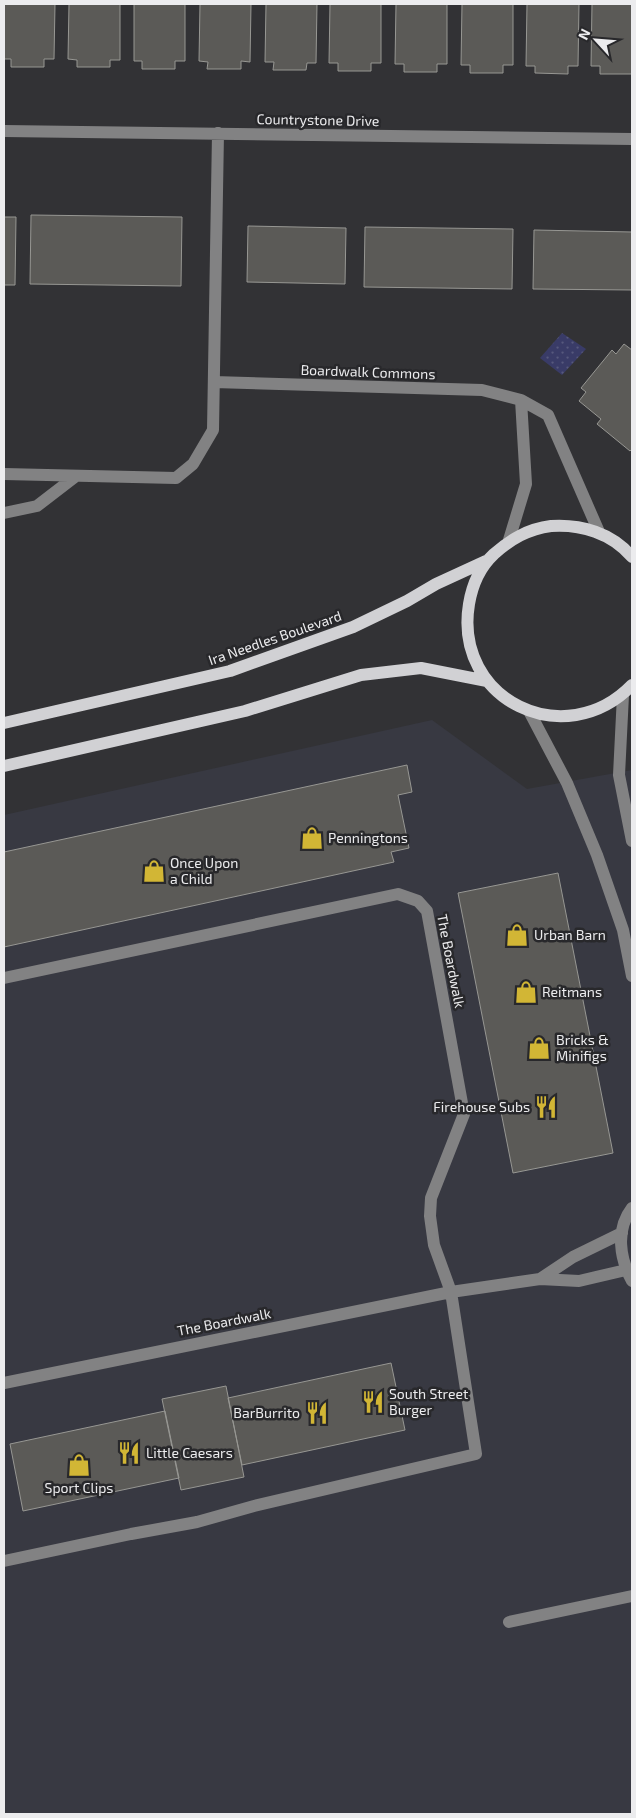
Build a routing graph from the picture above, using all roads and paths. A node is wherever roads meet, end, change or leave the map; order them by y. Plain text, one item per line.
1 (4, 131) edge
2 (218, 133) junction
3 (632, 139) edge
4 (214, 382) junction
5 (521, 400) junction
6 (4, 474) edge
7 (76, 476) junction
8 (4, 513) edge
9 (599, 532) junction
10 (509, 540) junction
11 (632, 557) edge
12 (486, 562) junction
13 (487, 681) junction
14 (632, 685) edge
15 (623, 695) junction
16 (529, 711) junction
17 (4, 723) edge
18 (4, 766) edge
19 (632, 841) edge
20 (632, 976) edge
21 (4, 978) edge
22 (632, 1208) edge
23 (622, 1233) junction
24 (629, 1275) edge
25 (540, 1279) junction
26 (451, 1292) junction
27 (4, 1383) edge
28 (4, 1562) edge
29 (632, 1596) edge
30 (509, 1622) dead end

1 - 2 street, Countrystone Drive
2 - 3 street, Countrystone Drive
2 - 4 street
4 - 5 street, Boardwalk Commons
4 - 7 street
5 - 9 street, Boardwalk Commons
5 - 10 street
6 - 7 street
7 - 8 street
9 - 10 main road
9 - 11 main road
10 - 12 main road
12 - 13 main road
12 - 17 main road, Ira Needles Boulevard
13 - 16 main road
13 - 18 main road
14 - 15 main road
15 - 16 main road
15 - 19 street
16 - 20 street
21 - 26 street, The Boardwalk
22 - 23 street
23 - 24 street
23 - 25 street, The Boardwalk
24 - 25 street, The Boardwalk
25 - 26 street, The Boardwalk
26 - 27 street, The Boardwalk
26 - 28 street
29 - 30 street

